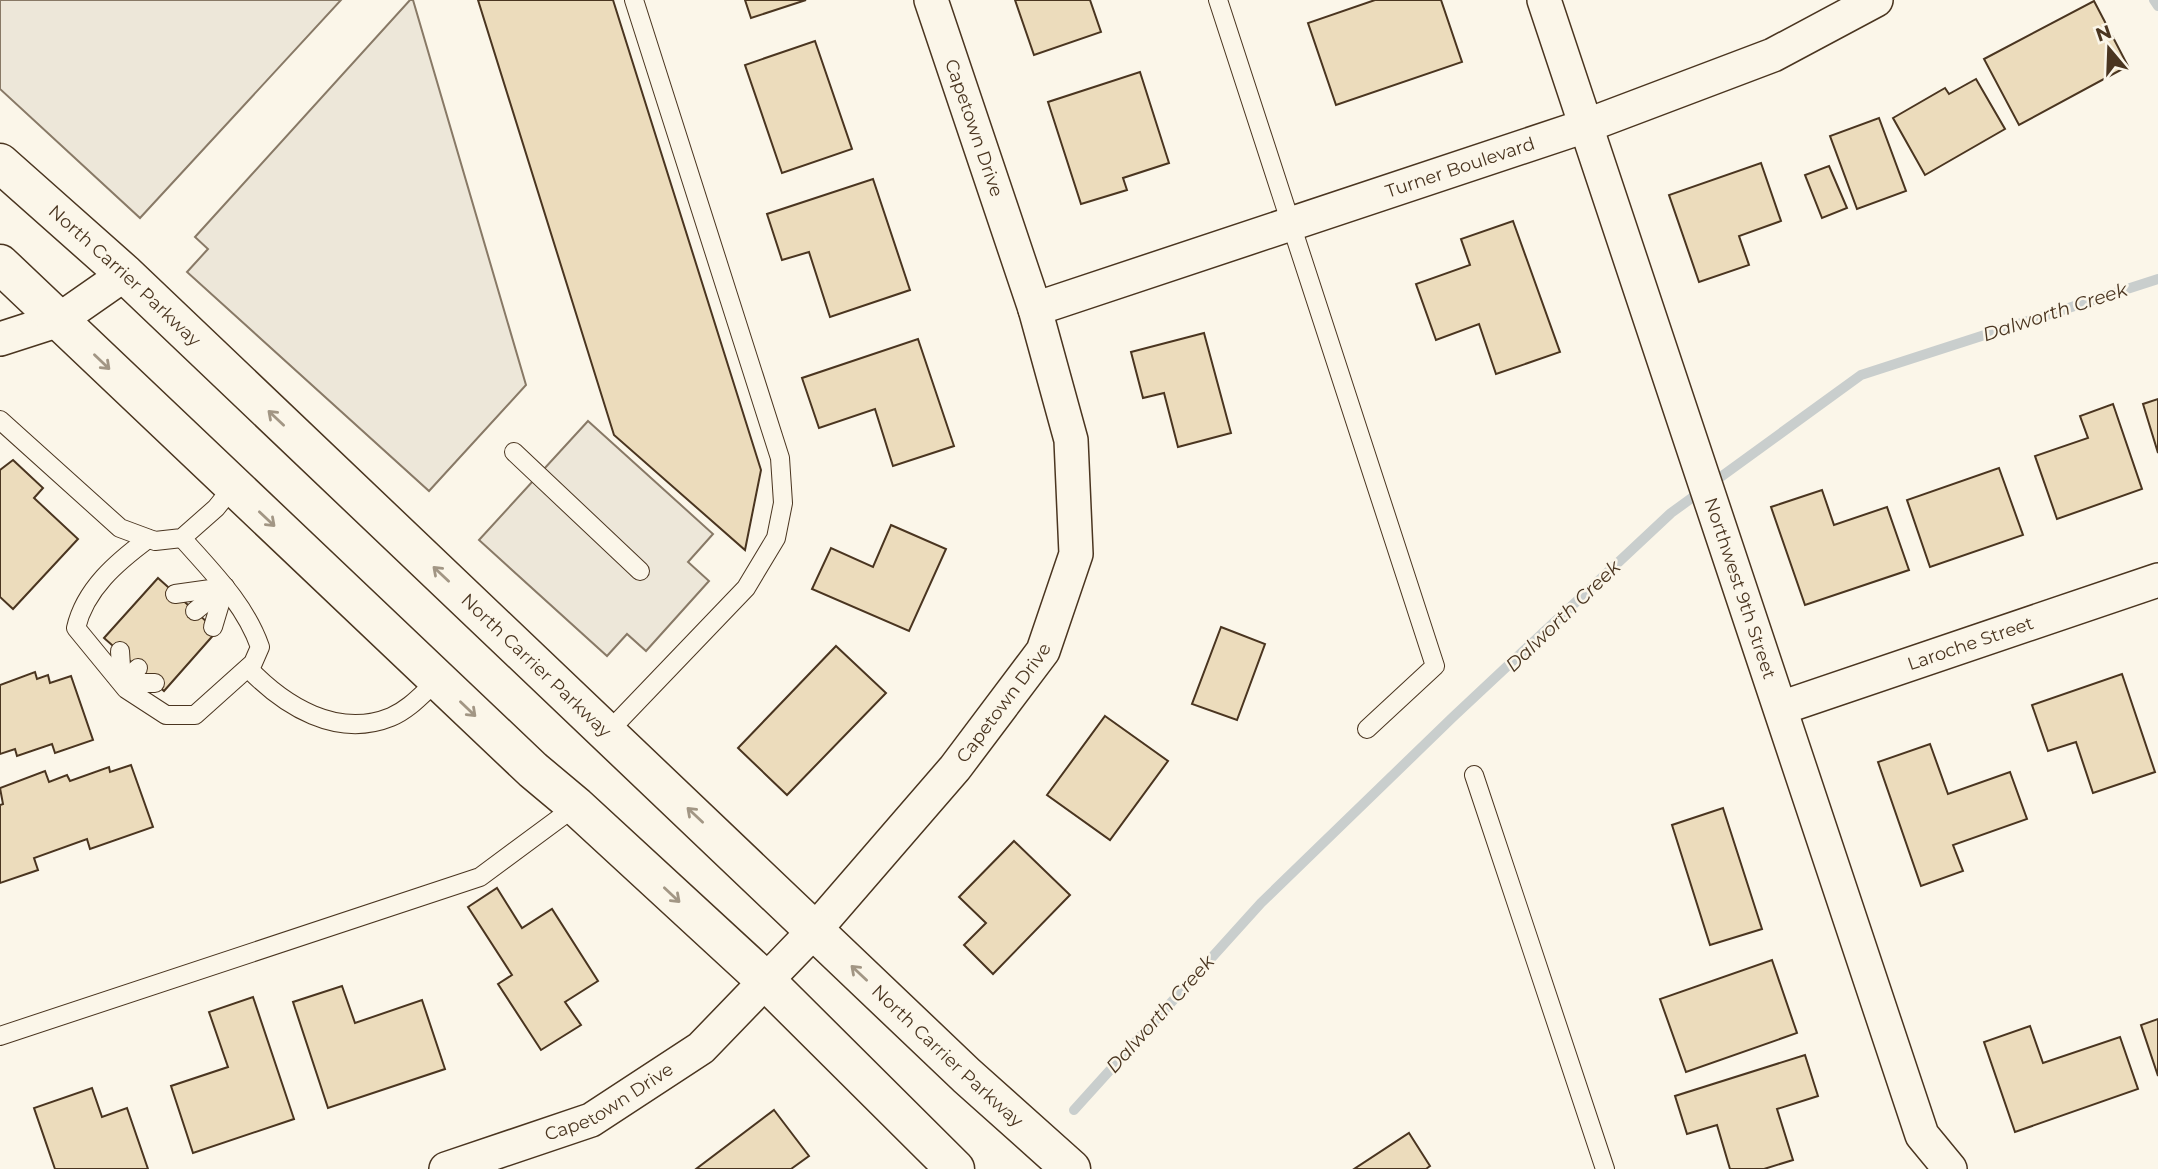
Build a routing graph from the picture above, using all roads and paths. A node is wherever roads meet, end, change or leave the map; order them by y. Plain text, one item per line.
1 (634, 0) edge
2 (932, 0) edge
3 (1218, 0) edge
4 (1544, 0) edge
5 (1876, 0) edge
6 (1588, 125) junction
7 (0, 163) edge
8 (1290, 224) junction
9 (0, 264) edge
10 (125, 274) junction
11 (1035, 309) junction
12 (58, 320) junction
13 (0, 339) edge
14 (0, 420) edge
15 (514, 452) dead end
16 (233, 487) junction
17 (148, 538) junction
18 (182, 538) junction
19 (640, 570) dead end
20 (2158, 580) edge
21 (225, 587) junction
22 (175, 593) dead end
23 (195, 611) dead end
24 (213, 627) dead end
25 (120, 651) dead end
26 (138, 668) dead end
27 (248, 668) junction
28 (438, 680) junction
29 (122, 683) junction
30 (155, 683) dead end
31 (1781, 708) junction
32 (1367, 729) dead end
33 (608, 732) junction
34 (1474, 775) dead end
35 (576, 806) junction
36 (814, 931) junction
37 (767, 982) junction
38 (0, 1036) edge
39 (446, 1169) edge
40 (955, 1169) edge
41 (1071, 1169) edge
42 (1605, 1169) edge
43 (1950, 1169) edge

1 - 33 lane
2 - 11 street, Capetown Drive
3 - 8 lane
4 - 6 street, Northwest 9th Street
5 - 6 street, Turner Boulevard
6 - 8 street, Turner Boulevard
6 - 31 street, Northwest 9th Street
7 - 10 main road, North Carrier Parkway
8 - 11 street, Turner Boulevard
8 - 32 lane
9 - 12 main road
10 - 12 street
33 -> 10 main road, North Carrier Parkway
11 - 36 street, Capetown Drive
12 - 13 street
12 -> 16 main road
14 - 17 lane
15 - 19 lane
16 - 18 lane
16 -> 28 main road
17 - 18 lane
17 - 29 lane
18 - 21 lane
20 - 31 street, Laroche Street
21 - 22 lane
21 - 23 lane
21 - 24 lane
21 - 27 lane
25 - 29 lane
26 - 29 lane
27 - 28 lane
27 - 29 lane
28 -> 35 main road
29 - 30 lane
31 - 43 street, Northwest 9th Street
36 -> 33 main road, North Carrier Parkway
34 - 42 lane
35 -> 37 main road
35 - 38 lane
36 - 37 street, Capetown Drive
41 -> 36 main road, North Carrier Parkway
37 - 39 street, Capetown Drive
37 - 40 main road

